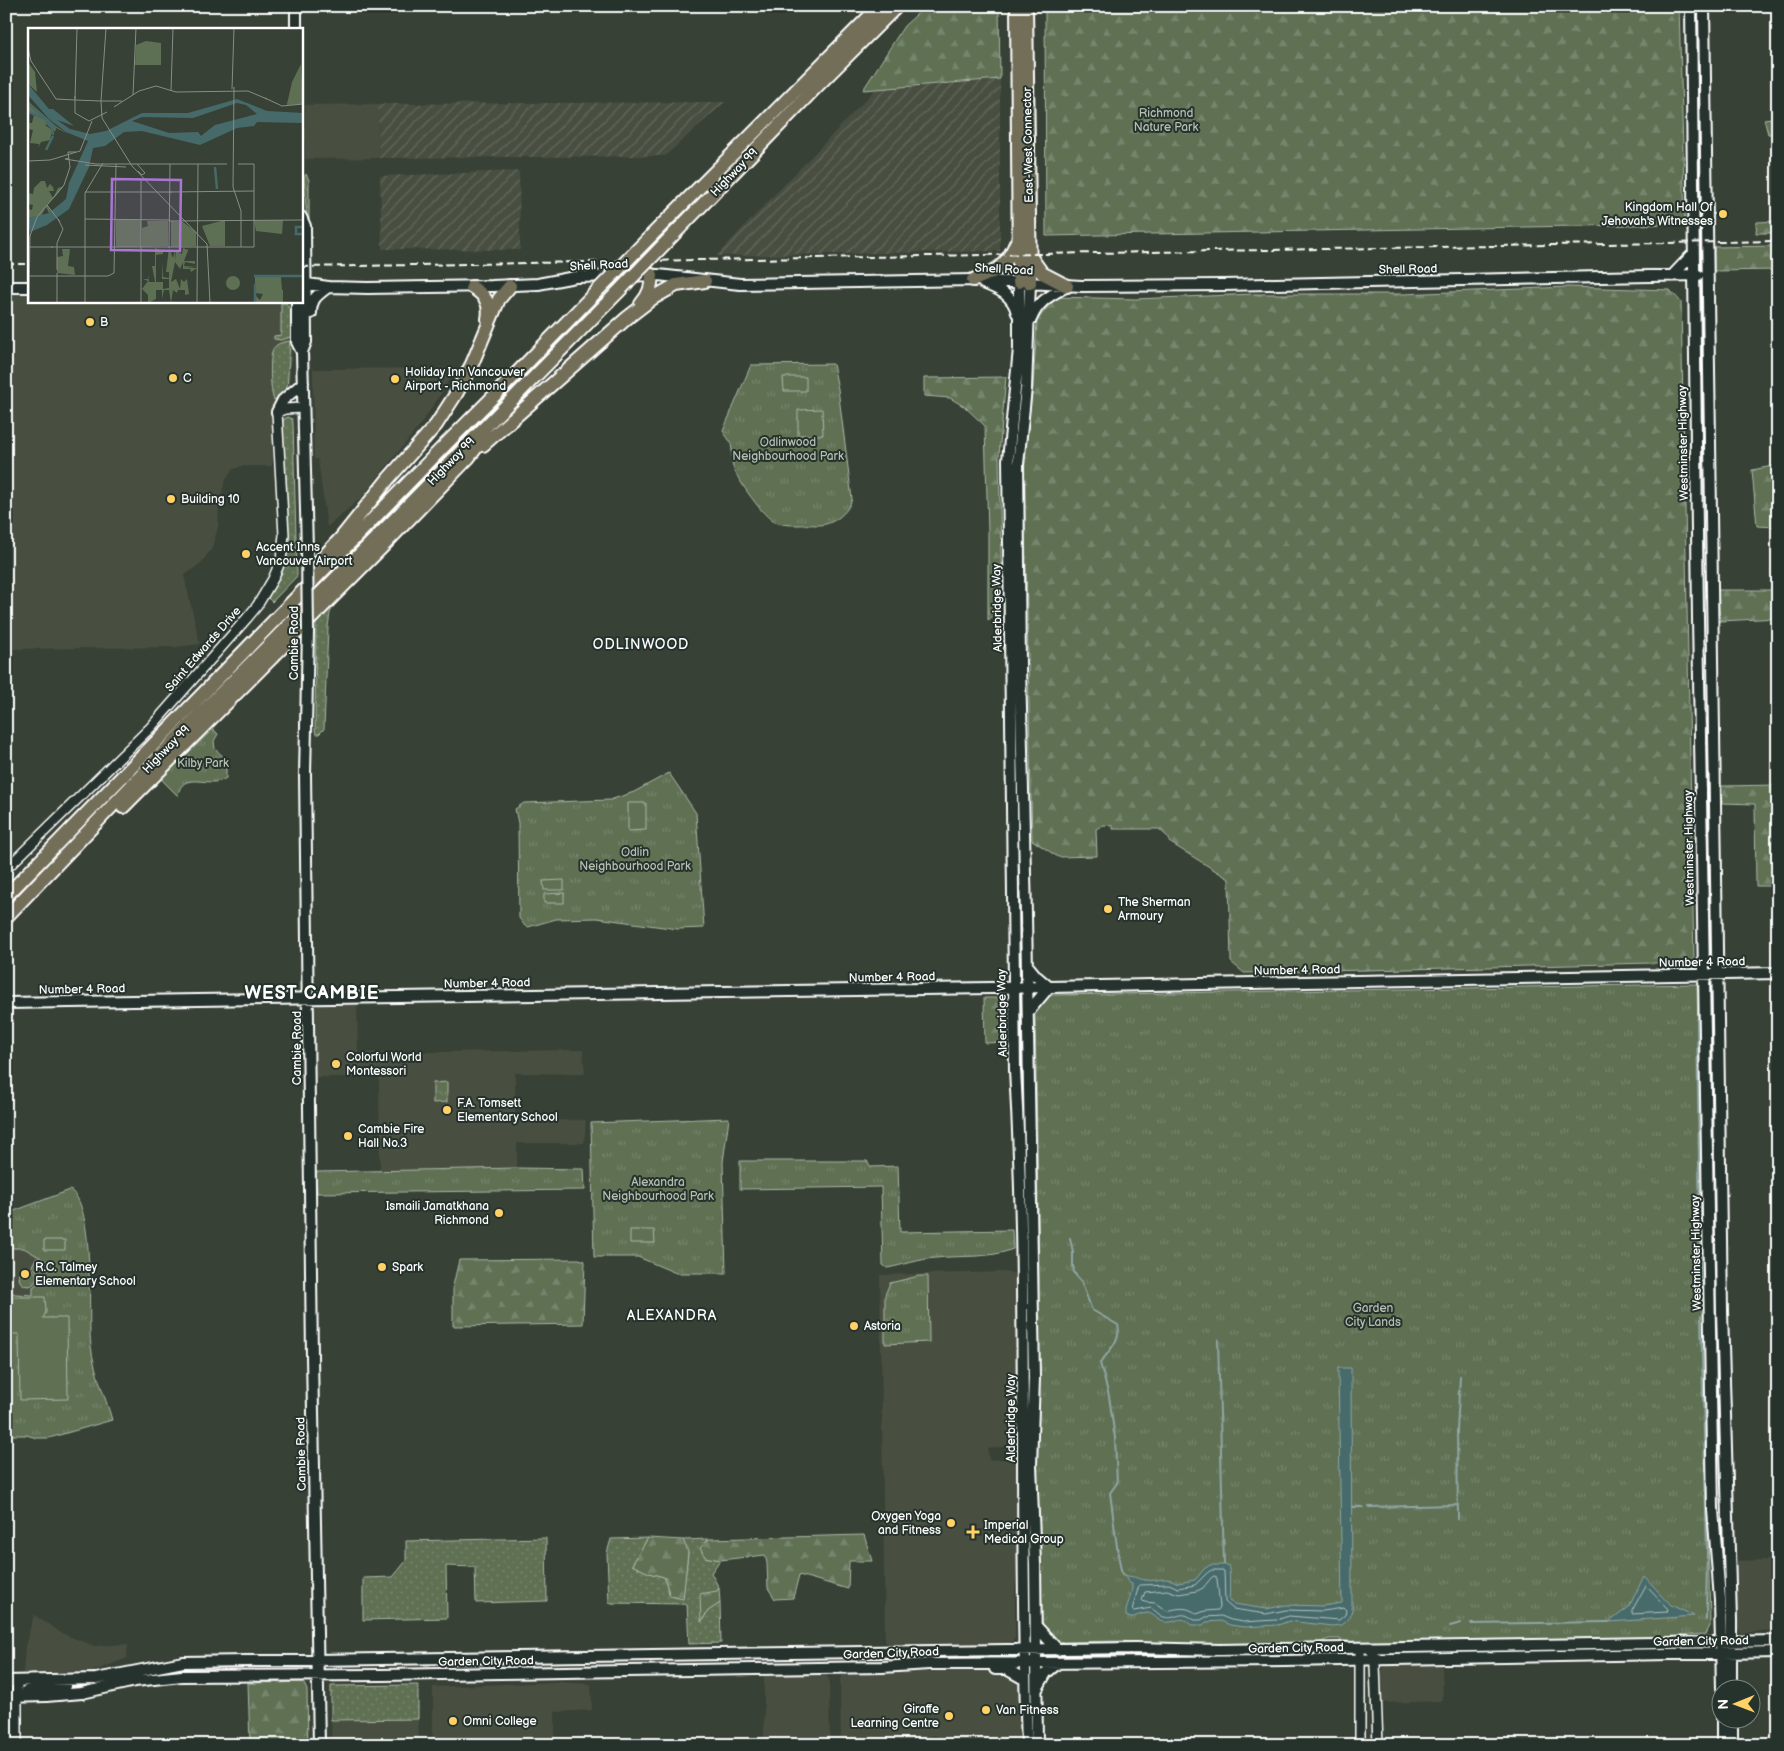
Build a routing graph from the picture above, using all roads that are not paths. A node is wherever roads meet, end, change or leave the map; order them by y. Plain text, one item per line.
1 (296, 6) edge
2 (868, 6) edge
3 (880, 6) edge
4 (897, 6) edge
5 (904, 6) edge
6 (1017, 6) edge
7 (1026, 6) edge
8 (1691, 6) edge
9 (1704, 6) edge
10 (296, 28) edge
11 (819, 84) junction
12 (742, 144) junction
13 (302, 220) edge
14 (1019, 237) junction
15 (1693, 254) junction
16 (1030, 256) junction
17 (652, 275) junction
18 (1694, 275) junction
19 (1708, 275) junction
20 (1672, 276) junction
21 (974, 280) junction
22 (706, 281) junction
23 (1024, 282) junction
24 (304, 283) edge
25 (510, 286) junction
26 (1067, 286) junction
27 (6, 287) edge
28 (28, 287) edge
29 (328, 287) junction
30 (472, 287) junction
31 (296, 302) edge
32 (627, 318) junction
33 (1024, 321) junction
34 (484, 333) junction
35 (577, 333) junction
36 (304, 347) junction
37 (303, 383) junction
38 (303, 408) junction
39 (277, 412) junction
40 (468, 458) junction
41 (1698, 618) junction
42 (1713, 618) junction
43 (1010, 628) junction
44 (189, 708) junction
45 (1021, 745) junction
46 (82, 839) junction
47 (40, 860) junction
48 (6, 869) edge
49 (6, 886) edge
50 (6, 896) edge
51 (6, 917) edge
52 (1027, 966) junction
53 (1778, 973) edge
54 (1704, 974) junction
55 (1716, 974) junction
56 (1027, 987) junction
57 (1049, 987) junction
58 (1014, 988) junction
59 (309, 997) junction
60 (6, 1003) edge
61 (1028, 1012) junction
62 (1710, 1311) junction
63 (1722, 1311) junction
64 (1036, 1626) junction
65 (1778, 1641) edge
66 (1727, 1647) junction
67 (1366, 1648) junction
68 (1024, 1650) junction
69 (1036, 1650) junction
70 (1058, 1650) junction
71 (1778, 1652) edge
72 (1374, 1659) junction
73 (317, 1660) junction
74 (1359, 1660) junction
75 (1024, 1663) junction
76 (1036, 1663) junction
77 (1058, 1663) junction
78 (896, 1667) junction
79 (318, 1675) junction
80 (1723, 1678) edge
81 (1730, 1678) edge
82 (96, 1679) junction
83 (1024, 1679) junction
84 (12, 1681) edge
85 (6, 1686) edge
86 (1036, 1692) junction
87 (12, 1697) edge
88 (1722, 1728) edge
89 (1732, 1728) edge
90 (17, 1745) edge
91 (319, 1745) edge
92 (1026, 1745) edge
93 (1037, 1745) edge
94 (1360, 1745) edge
95 (1378, 1745) edge
96 (1722, 1745) edge
97 (1732, 1745) edge

1 - 10 main road
2 - 12 highway
3 - 12 highway, Highway 99
4 - 11 highway, Highway 99
5 - 11 highway
6 - 14 highway, East-West Connector
7 - 16 highway, East-West Connector
8 - 15 main road, Westminster Highway
9 - 19 main road, Westminster Highway
11 - 35 highway, Highway 99, bridge
12 - 44 highway, Highway 99, bridge
13 - 24 main road, Cambie Road
14 - 21 highway
14 - 23 highway, East-West Connector
15 - 18 main road, Westminster Highway
15 - 20 main road
16 - 23 highway, East-West Connector
16 - 26 highway
17 - 22 main road, Shell Road
17 - 25 main road, Shell Road
17 - 32 highway
18 - 19 main road, Shell Road
18 - 20 main road, Shell Road
18 - 41 main road, Westminster Highway
19 - 42 main road, Westminster Highway
20 - 26 main road, Shell Road
21 - 22 main road, Shell Road
21 - 23 main road, Shell Road
21 - 33 main road
22 - 32 highway
23 - 26 main road, Shell Road
23 - 33 main road, Alderbridge Way
24 - 29 main road, Shell Road
24 - 36 main road, Cambie Road
25 - 30 main road, Shell Road
25 - 34 highway
26 - 33 main road
27 - 28 main road
29 - 30 main road, Shell Road
29 - 36 main road
30 - 34 highway
31 - 36 main road, Cambie Road
32 - 40 highway
33 - 43 main road, Alderbridge Way
33 - 45 main road, Alderbridge Way
34 - 44 highway
35 - 40 highway
35 - 46 highway, Highway 99
36 - 37 main road, Cambie Road
37 - 38 main road, Cambie Road
37 - 39 main road
38 - 39 street
38 - 59 main road, Cambie Road, bridge
39 - 48 street, Saint Edwards Drive
40 - 46 highway
41 - 42 main road
41 - 54 main road, Westminster Highway
42 - 55 main road, Westminster Highway
43 - 45 main road
43 - 58 main road, Alderbridge Way
44 - 47 highway, Highway 99
45 - 52 main road, Alderbridge Way
46 - 51 highway, Highway 99
47 - 49 highway
47 - 50 highway, Highway 99
52 - 56 main road, Alderbridge Way
52 - 57 main road
53 - 55 main road, Number 4 Road
54 - 55 main road, Number 4 Road
54 - 57 main road, Number 4 Road
54 - 62 main road, Westminster Highway
55 - 63 main road, Westminster Highway
56 - 57 main road, Number 4 Road
56 - 58 main road, Number 4 Road
56 - 61 main road, Alderbridge Way
57 - 61 main road
58 - 59 main road, Number 4 Road
58 - 68 main road, Alderbridge Way
59 - 60 main road, Number 4 Road
59 - 73 main road, Cambie Road
61 - 64 main road, Alderbridge Way
62 - 63 main road
62 - 66 main road, Westminster Highway
63 - 66 main road, Westminster Highway
64 - 69 main road, Alderbridge Way
64 - 70 main road
65 - 66 main road, Garden City Road
66 - 67 main road, Garden City Road
66 - 71 main road, Garden City Road
66 - 72 main road, Garden City Road
66 - 80 main road, Westminster Highway
66 - 81 main road, Westminster Highway
67 - 70 main road, Garden City Road
67 - 72 street
67 - 74 street
68 - 69 main road, Garden City Road
68 - 73 main road, Garden City Road
68 - 75 main road, Alderbridge Way
69 - 70 main road, Garden City Road
69 - 76 main road, Alderbridge Way
72 - 74 main road, Garden City Road
72 - 95 street
73 - 79 main road, Cambie Road
73 - 82 main road, Garden City Road
74 - 77 main road, Garden City Road
74 - 94 street
75 - 76 main road, Garden City Road
75 - 78 main road, Garden City Road
75 - 83 main road, Alderbridge Way
76 - 77 main road, Garden City Road
76 - 86 main road, Alderbridge Way
77 - 86 main road
78 - 79 main road, Garden City Road
78 - 83 main road
79 - 87 main road, Garden City Road
79 - 91 main road, Cambie Road
82 - 84 main road, Garden City Road
82 - 87 main road
83 - 92 main road, Alderbridge Way
84 - 85 main road
84 - 87 street
86 - 93 main road, Alderbridge Way
87 - 90 street
88 - 96 main road
89 - 97 main road

